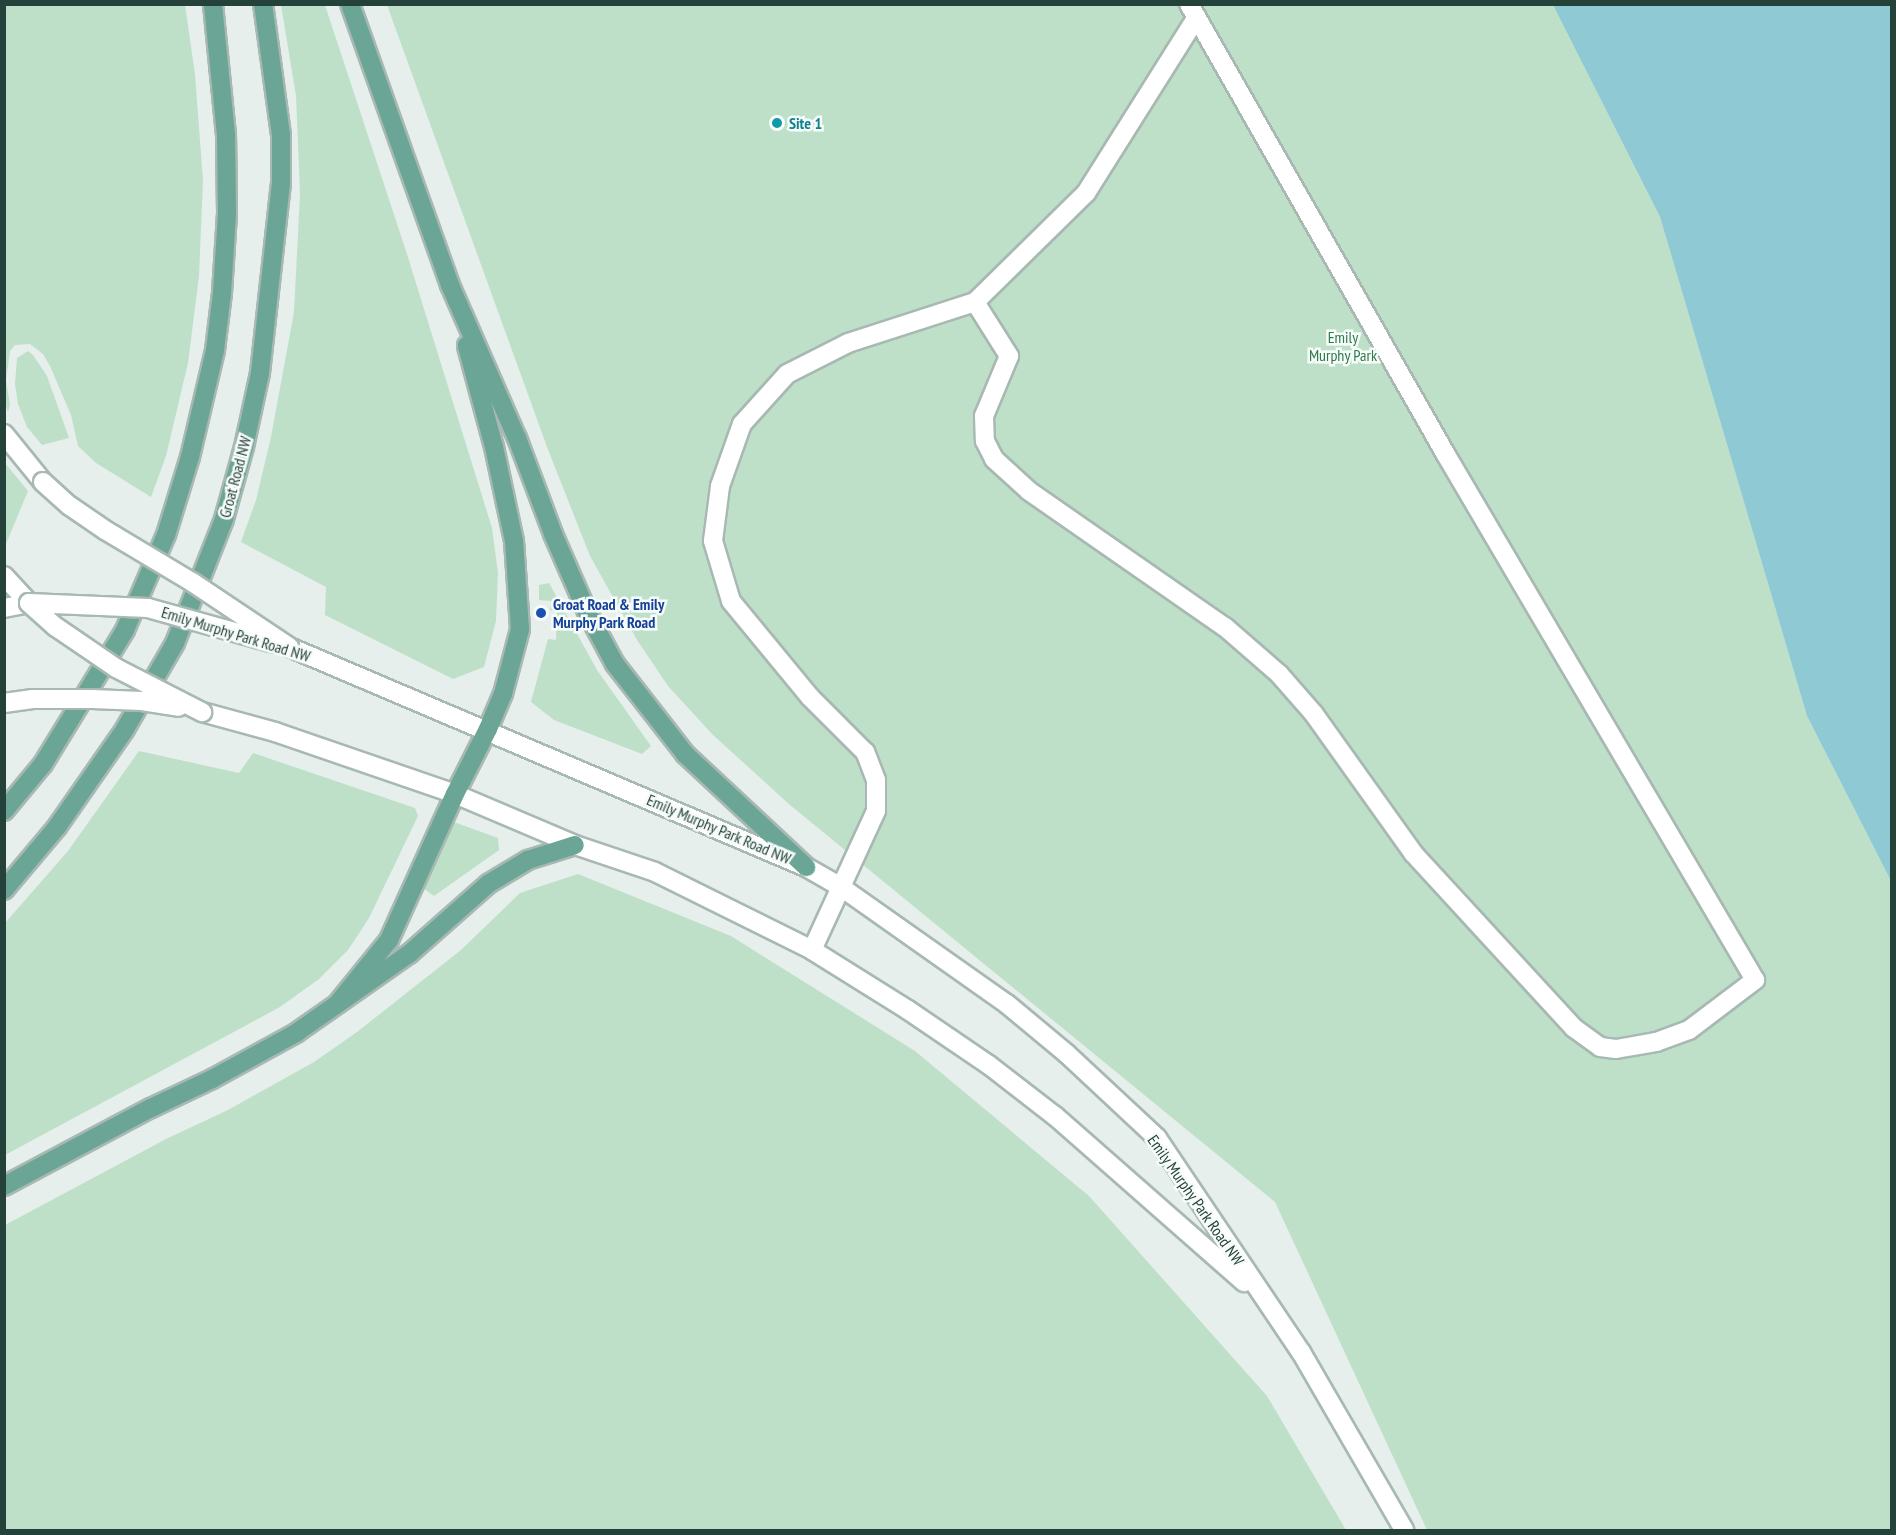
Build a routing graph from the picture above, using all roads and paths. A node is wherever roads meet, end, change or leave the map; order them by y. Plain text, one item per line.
1 (213, 4) edge
2 (263, 4) edge
3 (350, 4) edge
4 (1192, 11) edge
5 (450, 285) junction
6 (975, 302) junction
7 (4, 434) edge
8 (4, 576) edge
9 (29, 603) junction
10 (4, 608) edge
11 (289, 647) junction
12 (4, 703) edge
13 (202, 712) junction
14 (488, 729) junction
15 (455, 794) junction
16 (4, 811) edge
17 (575, 845) junction
18 (806, 867) junction
19 (842, 887) junction
20 (4, 890) edge
21 (812, 950) junction
22 (338, 1003) junction
23 (4, 1186) edge
24 (1263, 1299) junction
25 (1404, 1530) edge

1 - 16 main road
2 - 20 main road, Groat Road NW
3 - 5 main road
4 - 6 street
4 - 6 street
5 - 14 main road
5 - 18 main road
6 - 19 street
7 - 11 street, bridge
8 - 9 street, Emily Murphy Park Road NW
9 - 10 street, Emily Murphy Park Road NW
9 - 11 street, Emily Murphy Park Road NW, bridge
9 - 13 street, Emily Murphy Park Road NW, bridge
11 - 14 street, Emily Murphy Park Road NW
12 - 13 street, bridge
13 - 15 street, Emily Murphy Park Road NW
14 - 15 main road
14 - 18 street, Emily Murphy Park Road NW
15 - 17 street, Emily Murphy Park Road NW
15 - 22 main road
17 - 21 street, Emily Murphy Park Road NW
17 - 22 main road
18 - 19 street, Emily Murphy Park Road NW
19 - 21 street
19 - 24 street, Emily Murphy Park Road NW
21 - 24 street, Emily Murphy Park Road NW
22 - 23 main road
24 - 25 street, Emily Murphy Park Road NW

